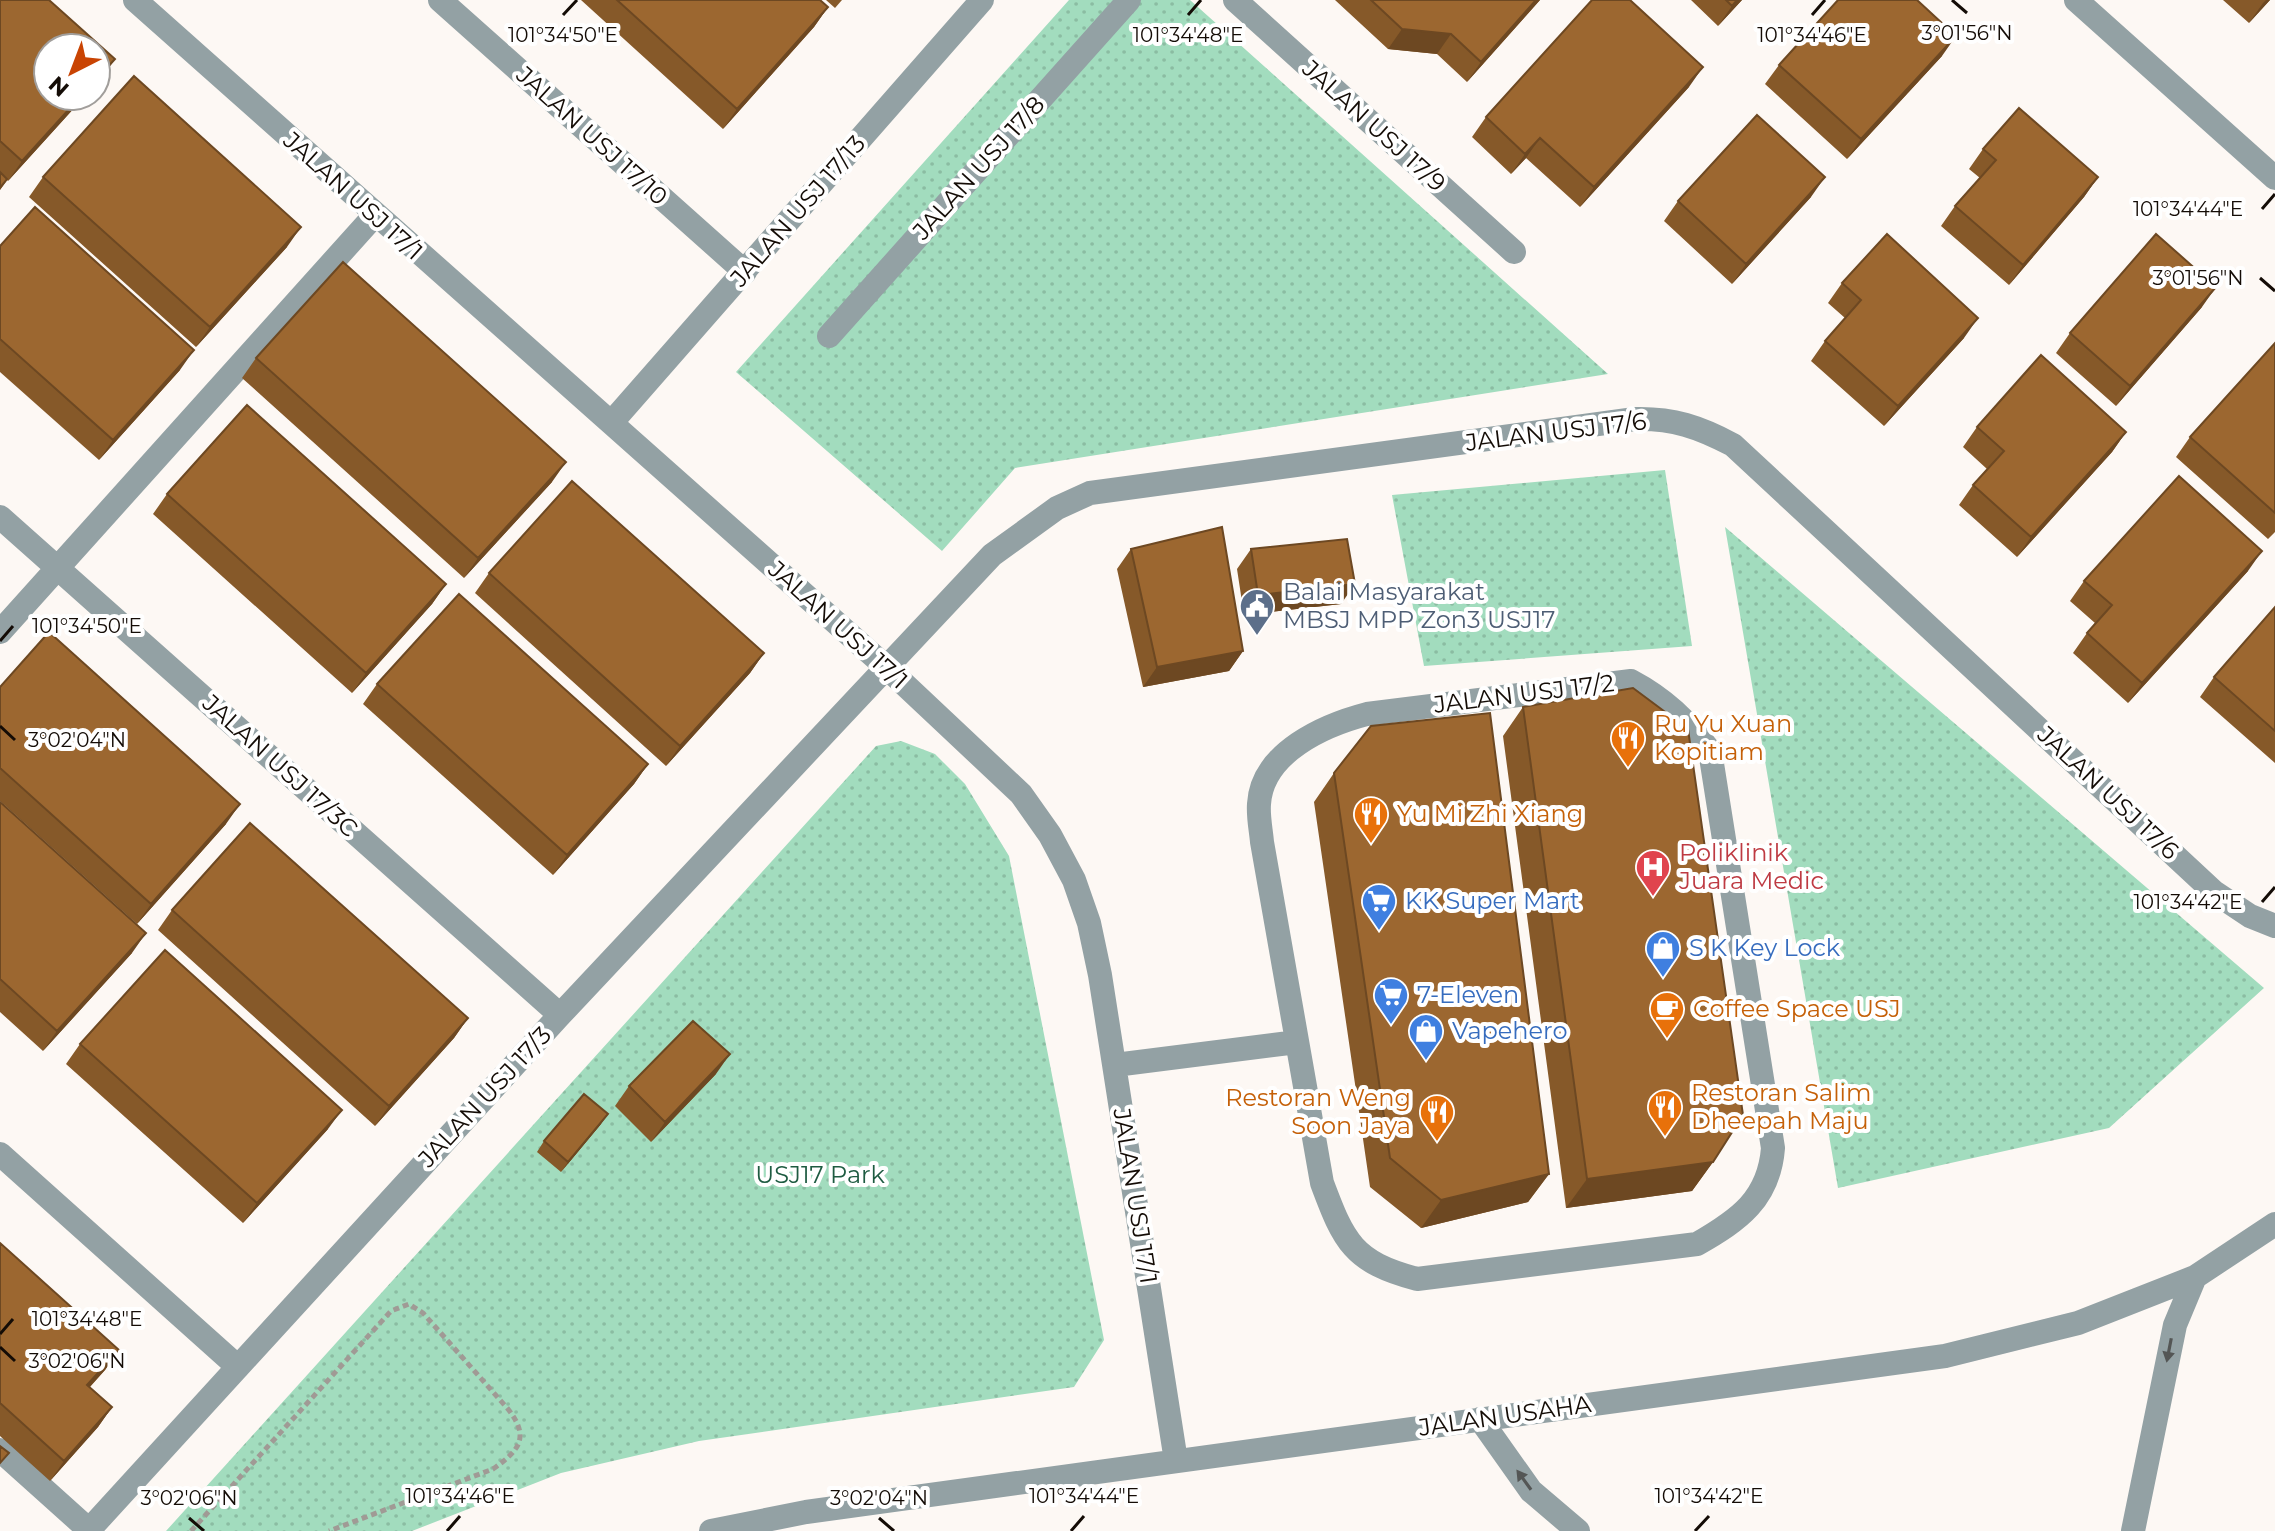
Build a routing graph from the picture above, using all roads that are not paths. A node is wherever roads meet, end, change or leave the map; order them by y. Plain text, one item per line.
1 (135, 0) edge
2 (440, 0) edge
3 (982, 0) edge
4 (1129, 0) edge
5 (1235, 0) edge
6 (2076, 0) edge
7 (2275, 178) edge
8 (374, 216) junction
9 (1514, 252) dead end
10 (745, 272) junction
11 (829, 336) dead end
12 (612, 422) junction
13 (0, 517) edge
14 (57, 567) junction
15 (0, 632) edge
16 (886, 667) junction
17 (2275, 926) edge
18 (560, 1015) junction
19 (1297, 1042) junction
20 (1115, 1065) junction
21 (0, 1154) edge
22 (2275, 1224) edge
23 (2195, 1277) junction
24 (238, 1367) junction
25 (1480, 1419) junction
26 (0, 1450) edge
27 (1176, 1461) junction
28 (88, 1530) edge
29 (711, 1531) edge
30 (1578, 1531) edge
31 (2133, 1531) edge

1 - 8 street, JALAN USJ 17/1
2 - 10 street, JALAN USJ 17/10
3 - 10 street, JALAN USJ 17/13
4 - 11 street, JALAN USJ 17/8
5 - 9 street, JALAN USJ 17/9
6 - 7 street
8 - 12 street, JALAN USJ 17/1
8 - 14 street
10 - 12 street, JALAN USJ 17/13
12 - 16 street, JALAN USJ 17/1
13 - 14 street, JALAN USJ 17/3C
14 - 15 street
14 - 18 street, JALAN USJ 17/3C
16 - 17 street, JALAN USJ 17/6
16 - 18 street, JALAN USJ 17/3
16 - 20 street, JALAN USJ 17/1
18 - 24 street, JALAN USJ 17/3
19 - 19 street, JALAN USJ 17/2
19 - 20 street
20 - 27 street, JALAN USJ 17/1
21 - 24 street
22 - 23 street, JALAN USAHA
23 - 25 street, JALAN USAHA
23 -> 31 street
24 - 28 street, JALAN USJ 17/3
25 - 27 street, JALAN USAHA
30 -> 25 street
26 - 28 street
27 - 29 street, JALAN USAHA

